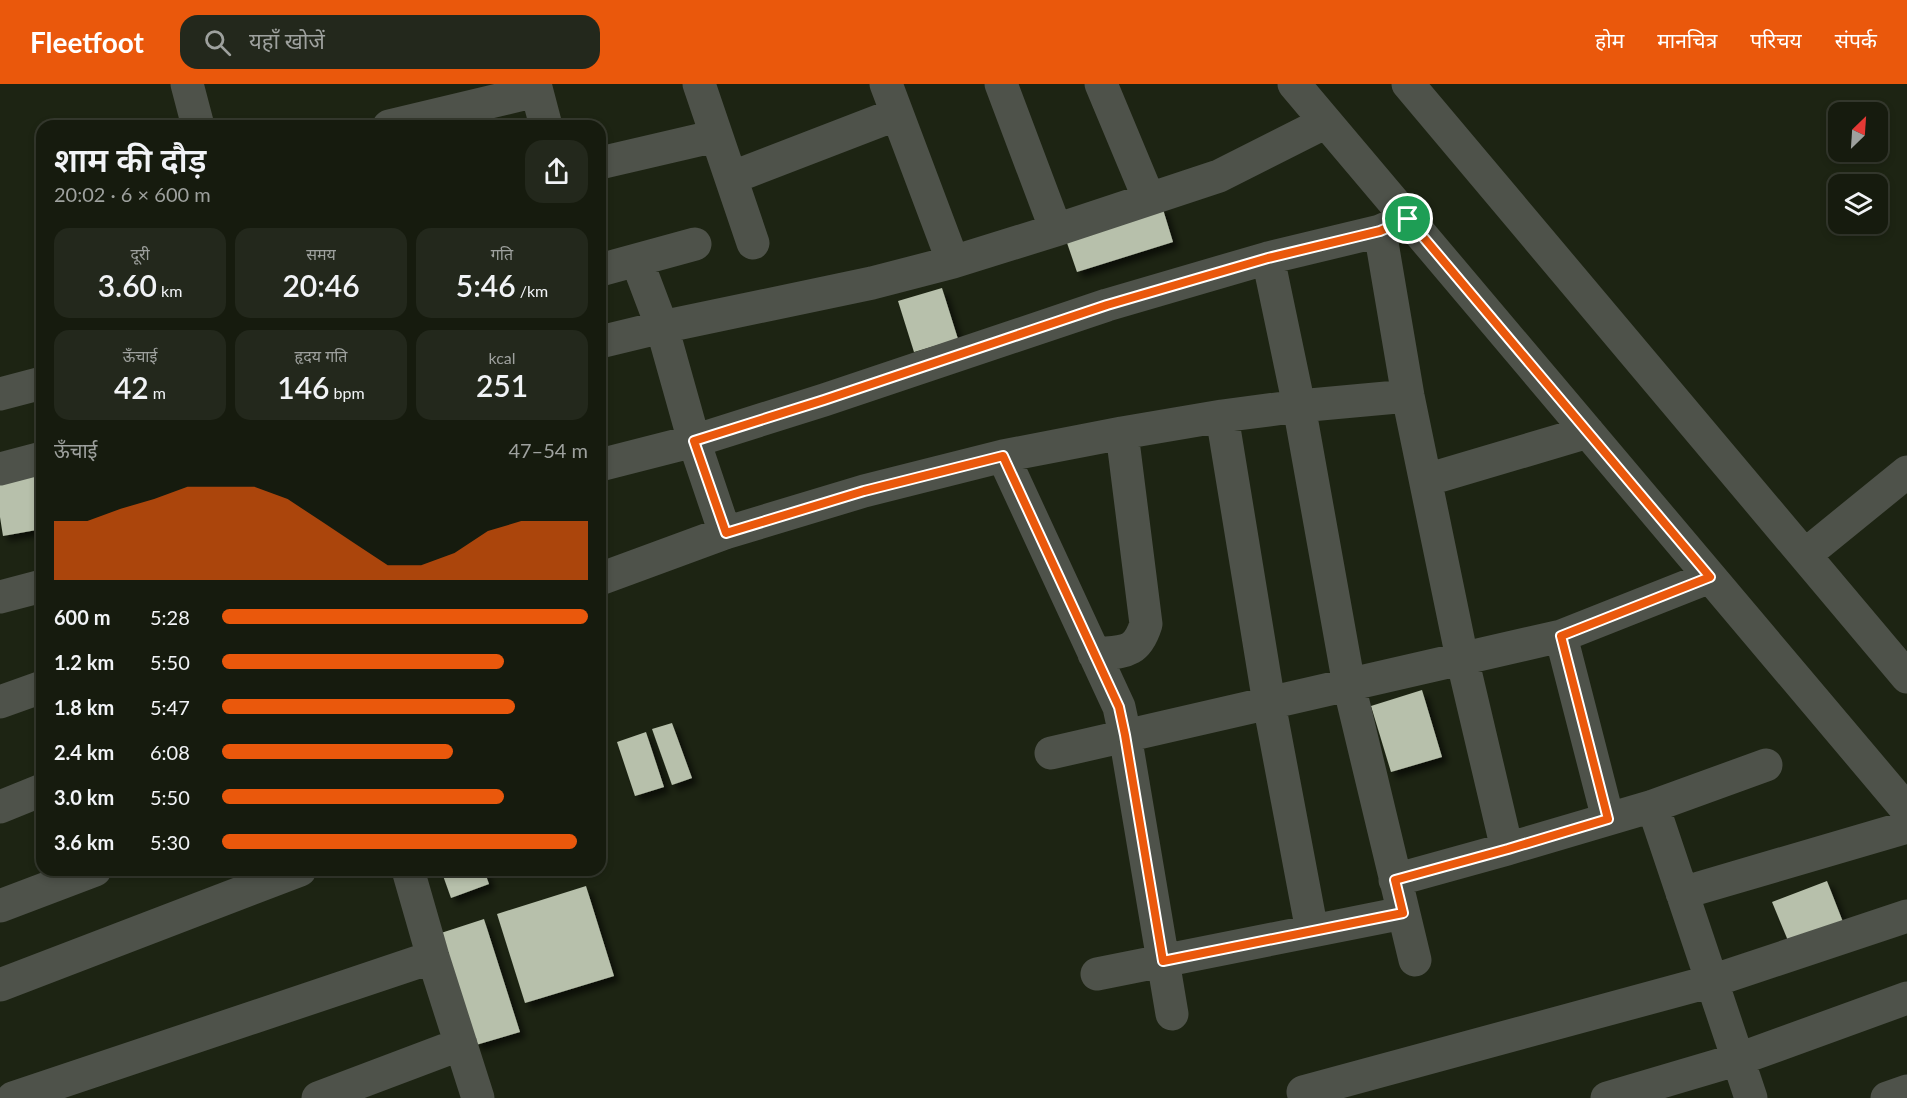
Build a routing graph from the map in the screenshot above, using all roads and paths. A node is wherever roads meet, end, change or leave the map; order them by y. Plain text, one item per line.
1 (187, 84) edge
2 (699, 84) edge
3 (886, 84) edge
4 (1001, 84) edge
5 (1101, 84) edge
6 (1294, 84) edge
7 (1408, 84) edge
8 (536, 88) edge
9 (897, 114) junction
10 (196, 120) edge
11 (411, 120) edge
12 (544, 120) edge
13 (1326, 122) junction
14 (716, 136) junction
15 (606, 162) edge
16 (731, 178) junction
17 (1149, 199) junction
18 (1394, 225) junction
19 (1056, 230) junction
20 (753, 243) dead end
21 (695, 244) dead end
22 (1268, 258) junction
23 (637, 261) junction
24 (953, 262) junction
25 (606, 269) edge
26 (662, 327) junction
27 (606, 341) edge
28 (36, 385) edge
29 (0, 394) edge
30 (1408, 396) junction
31 (1299, 406) junction
32 (1222, 416) junction
33 (1588, 432) junction
34 (1122, 433) junction
35 (694, 441) junction
36 (1003, 456) junction
37 (36, 459) edge
38 (606, 463) edge
39 (0, 468) edge
40 (1907, 472) edge
41 (1426, 480) junction
42 (726, 533) junction
43 (1805, 555) junction
44 (606, 577) edge
45 (1710, 577) junction
46 (36, 588) edge
47 (0, 597) edge
48 (1561, 636) junction
49 (1094, 654) junction
50 (1462, 658) junction
51 (1907, 677) edge
52 (1348, 685) junction
53 (36, 689) edge
54 (0, 702) edge
55 (1269, 703) junction
56 (1125, 735) junction
57 (1051, 753) dead end
58 (1766, 765) dead end
59 (36, 792) edge
60 (1653, 806) junction
61 (0, 807) edge
62 (1907, 810) edge
63 (1608, 819) junction
64 (1907, 827) edge
65 (1508, 849) junction
66 (79, 876) edge
67 (284, 876) edge
68 (410, 876) edge
69 (1395, 880) junction
70 (1682, 893) junction
71 (0, 906) edge
72 (1403, 913) junction
73 (1907, 916) edge
74 (1312, 931) junction
75 (433, 957) junction
76 (1415, 960) dead end
77 (1163, 961) junction
78 (1097, 974) dead end
79 (1712, 981) junction
80 (0, 985) edge
81 (1907, 998) edge
82 (1172, 1014) dead end
83 (461, 1044) junction
84 (1739, 1059) junction
85 (1907, 1091) edge
86 (49, 1092) edge
87 (1303, 1092) dead end
88 (12, 1098) edge
89 (318, 1098) edge
90 (478, 1098) edge
91 (1607, 1098) edge
92 (1751, 1098) edge
93 (1887, 1098) edge

1 - 10 street
2 - 14 street
3 - 9 street
4 - 19 street
5 - 17 street
6 - 13 street
7 - 43 street
8 - 11 street
8 - 12 street
9 - 16 street
9 - 24 street
13 - 17 street
13 - 18 street
14 - 15 street
14 - 16 street
16 - 20 street
17 - 19 street
18 - 22 street
18 - 30 street
18 - 33 street
19 - 24 street
21 - 23 street
22 - 31 street
22 - 35 street
23 - 25 street
23 - 26 street
24 - 26 street
26 - 27 street
26 - 35 street
28 - 29 street
30 - 31 street
30 - 41 street
31 - 32 street
31 - 52 street
32 - 34 street
32 - 55 street
33 - 41 street
33 - 45 street
34 - 36 street
34 - 49 street
35 - 38 street
35 - 42 street
36 - 42 street
36 - 49 street
37 - 39 street
40 - 43 street
41 - 50 street
42 - 44 street
43 - 51 street
45 - 48 street
45 - 62 street
46 - 47 street
48 - 50 street
48 - 63 street
49 - 56 street
50 - 52 street
50 - 65 street
52 - 55 street
52 - 69 street
53 - 54 street
55 - 56 street
55 - 74 street
56 - 57 street
56 - 77 street
58 - 60 street
59 - 61 street
60 - 63 street
60 - 70 street
63 - 65 street
64 - 70 street
65 - 69 street
66 - 71 street
67 - 80 street
68 - 75 street
69 - 72 street
70 - 79 street
72 - 74 street
72 - 76 street
73 - 79 street
74 - 77 street
75 - 83 street
75 - 86 street
77 - 78 street
77 - 82 street
79 - 84 street
79 - 87 street
81 - 84 street
83 - 89 street
83 - 90 street
84 - 91 street
84 - 92 street
85 - 93 street
86 - 88 street

